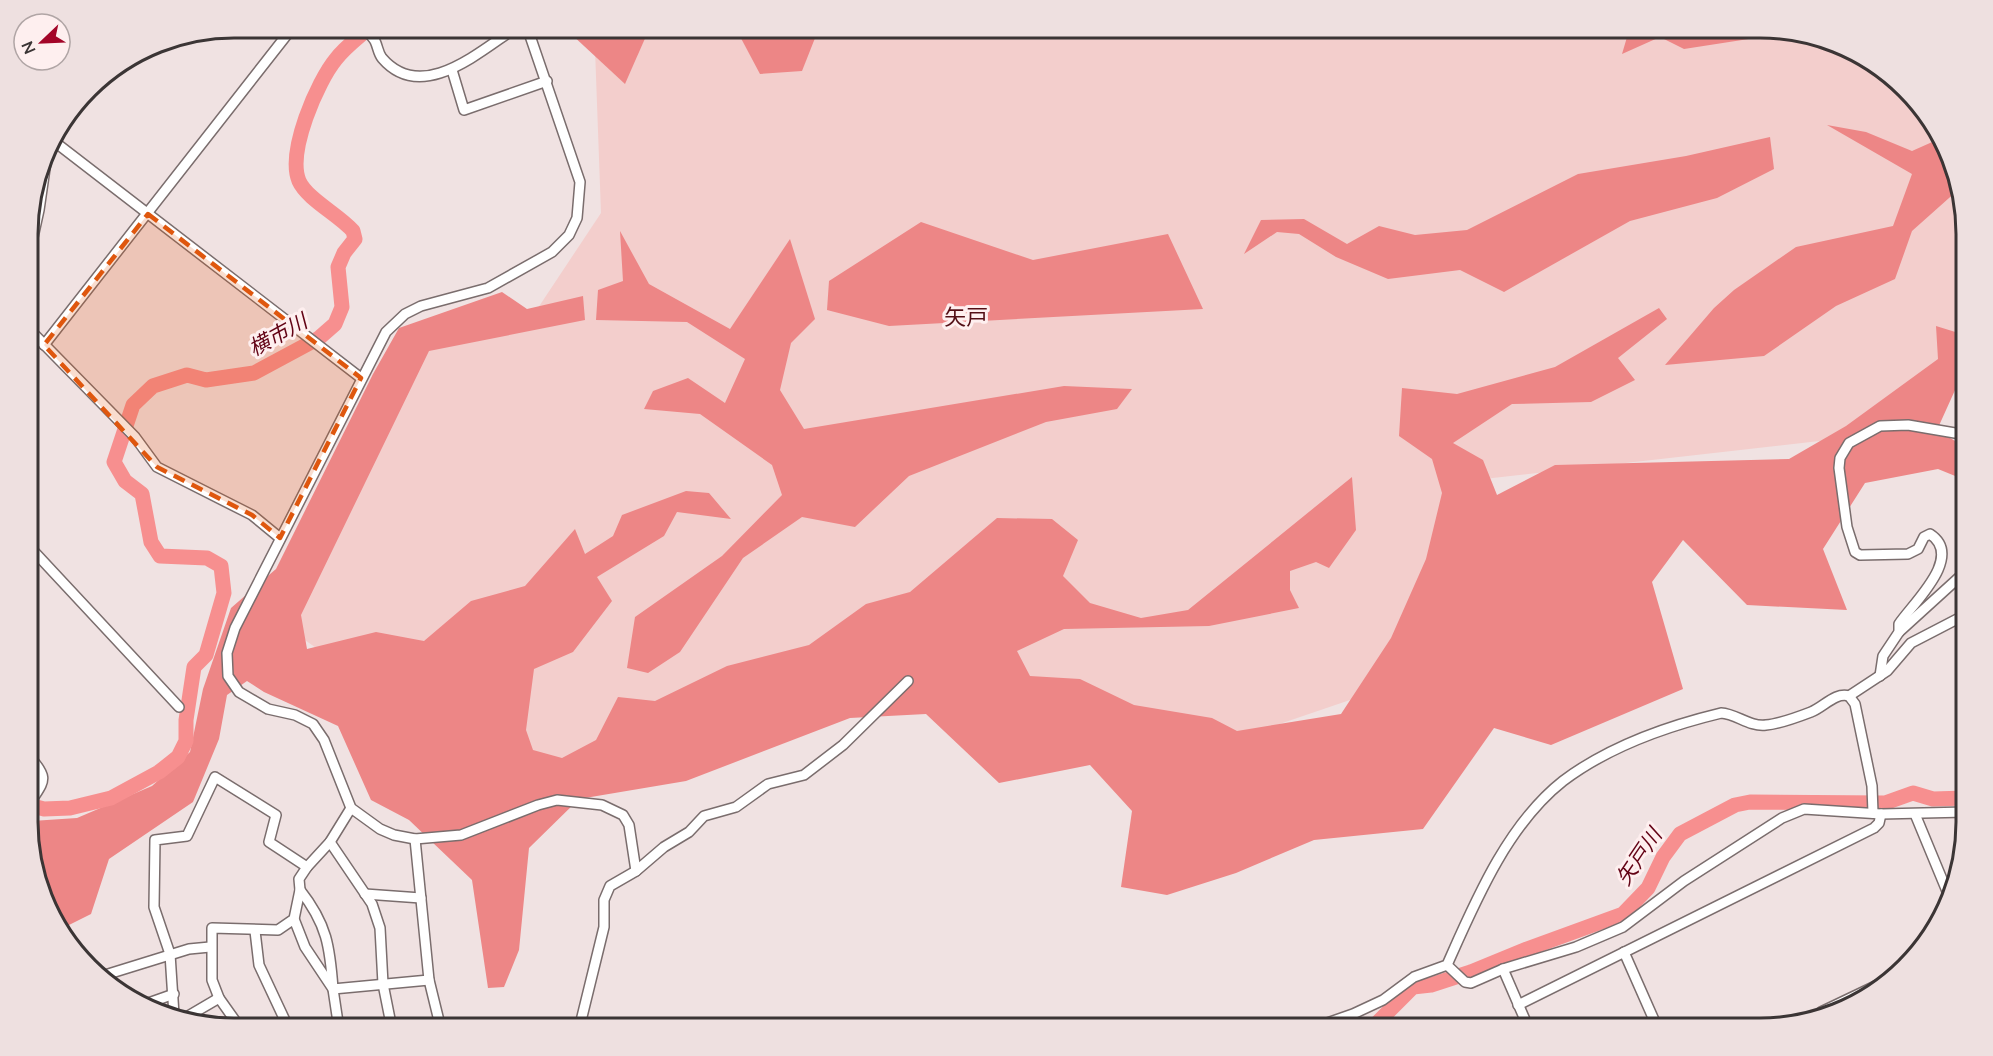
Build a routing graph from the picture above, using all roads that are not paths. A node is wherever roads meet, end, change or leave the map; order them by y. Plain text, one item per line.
1 (284, 38) edge
2 (372, 38) edge
3 (500, 38) edge
4 (531, 38) edge
5 (452, 70) junction
6 (547, 81) junction
7 (58, 146) edge
8 (148, 214) junction
9 (38, 339) edge
10 (44, 345) junction
11 (361, 378) junction
12 (1955, 433) dead end
13 (280, 538) junction
14 (38, 556) edge
15 (1956, 580) edge
16 (1956, 620) edge
17 (1899, 632) junction
18 (1880, 676) junction
19 (908, 681) dead end
20 (1849, 696) junction
21 (179, 706) dead end
22 (38, 767) edge
23 (38, 792) edge
24 (351, 808) junction
25 (1956, 812) edge
26 (1915, 813) junction
27 (1877, 814) junction
28 (415, 838) junction
29 (330, 842) junction
30 (307, 867) junction
31 (636, 871) junction
32 (1945, 886) edge
33 (300, 890) junction
34 (365, 894) junction
35 (421, 898) junction
36 (294, 919) junction
37 (255, 932) junction
38 (210, 947) junction
39 (1624, 952) junction
40 (170, 954) junction
41 (1447, 965) junction
42 (1503, 969) junction
43 (109, 974) edge
44 (429, 980) junction
45 (383, 984) junction
46 (333, 989) junction
47 (174, 994) junction
48 (219, 998) junction
49 (154, 1001) edge
50 (1518, 1005) junction
51 (174, 1009) edge
52 (192, 1014) edge
53 (233, 1018) edge
54 (284, 1018) edge
55 (337, 1018) edge
56 (390, 1018) edge
57 (438, 1018) edge
58 (582, 1018) edge
59 (1342, 1018) edge
60 (1524, 1018) edge
61 (1653, 1018) edge

1 - 8 street
2 - 5 street
3 - 5 street
4 - 6 street
5 - 6 street
6 - 11 street
7 - 8 street
8 - 10 street
8 - 11 street
9 - 10 street
10 - 13 street
11 - 13 street
12 - 17 street
13 - 24 street
14 - 21 street
15 - 17 street
16 - 18 street
17 - 18 street
18 - 20 street
19 - 31 street
20 - 27 street
20 - 41 street
22 - 23 street
24 - 28 street
24 - 29 street
25 - 26 street
26 - 27 street
26 - 32 street
27 - 39 street
27 - 42 street
28 - 31 street
28 - 35 street
29 - 30 street
29 - 34 street
30 - 33 street
30 - 40 street
31 - 58 street
33 - 36 street
33 - 46 street
34 - 35 street
34 - 45 street
35 - 44 street
36 - 37 street
36 - 46 street
37 - 38 street
37 - 54 street
38 - 40 street
38 - 48 street
39 - 50 street
39 - 61 street
40 - 43 street
40 - 47 street
41 - 42 street
41 - 59 street
42 - 50 street
44 - 45 street
44 - 57 street
45 - 46 street
45 - 56 street
46 - 55 street
47 - 49 street
47 - 51 street
48 - 52 street
48 - 53 street
50 - 60 street

